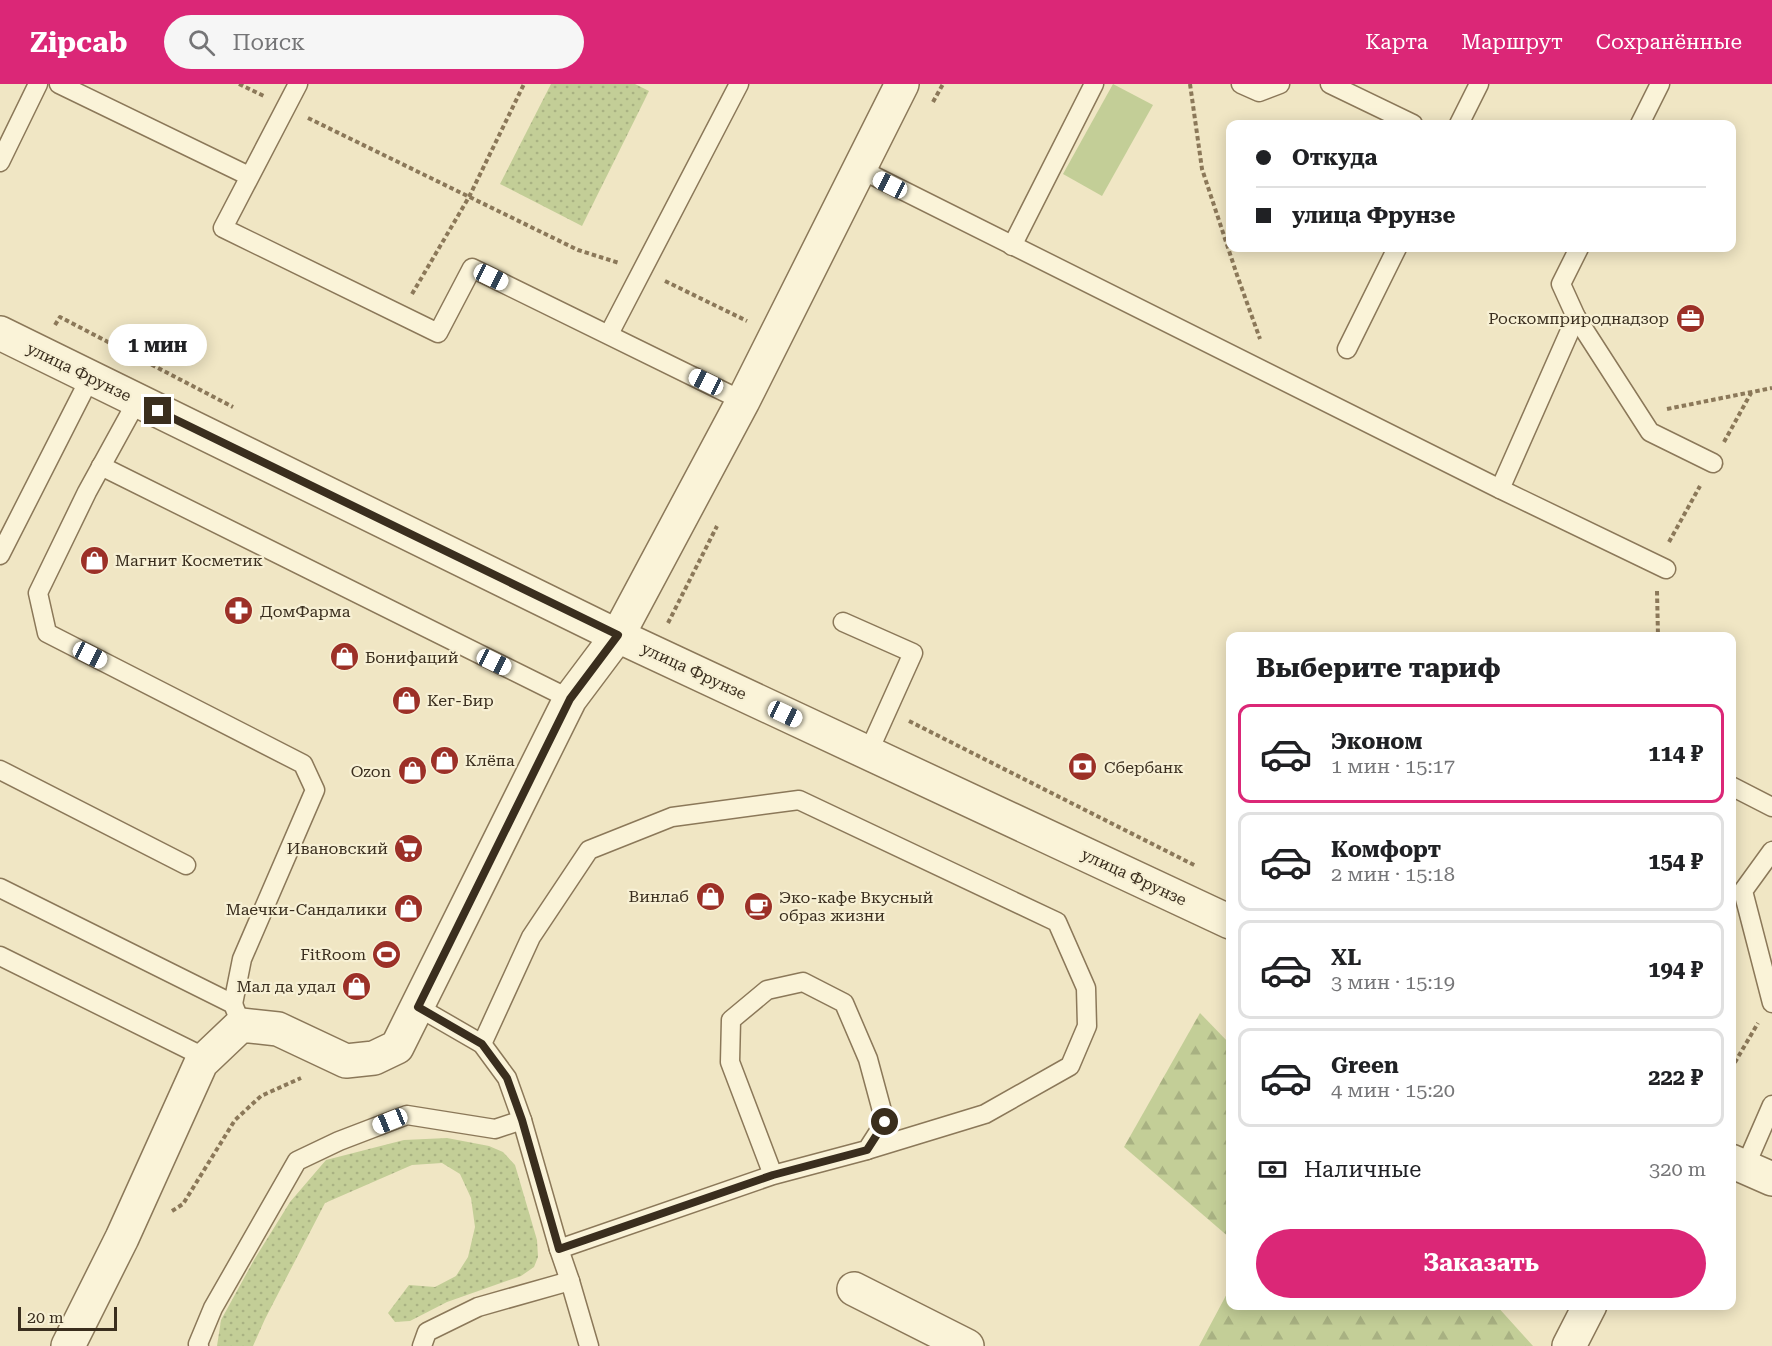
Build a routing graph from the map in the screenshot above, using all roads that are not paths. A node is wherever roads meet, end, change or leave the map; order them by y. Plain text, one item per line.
1 (38, 84) edge
2 (59, 84) edge
3 (298, 84) edge
4 (739, 84) edge
5 (902, 84) edge
6 (1094, 84) edge
7 (1241, 84) edge
8 (1280, 84) edge
9 (1330, 84) edge
10 (1479, 84) edge
11 (1660, 84) edge
12 (1405, 120) edge
13 (1461, 120) edge
14 (1642, 120) edge
15 (0, 162) edge
16 (860, 169) junction
17 (249, 176) junction
18 (1012, 246) junction
19 (1395, 252) edge
20 (1577, 252) edge
21 (1576, 317) junction
22 (0, 333) edge
23 (609, 334) junction
24 (1347, 349) dead end
25 (90, 378) junction
26 (137, 401) junction
27 (743, 401) junction
28 (1713, 463) dead end
29 (101, 466) junction
30 (1500, 489) junction
31 (0, 555) edge
32 (1666, 569) dead end
33 (843, 622) dead end
34 (624, 624) junction
35 (570, 699) junction
36 (868, 753) junction
37 (0, 770) edge
38 (1736, 789) edge
39 (1772, 807) edge
40 (1772, 851) edge
41 (186, 865) dead end
42 (0, 888) edge
43 (1737, 888) edge
44 (1226, 920) edge
45 (0, 956) edge
46 (1772, 1002) edge
47 (418, 1007) junction
48 (237, 1015) junction
49 (482, 1044) junction
50 (206, 1058) junction
51 (1772, 1105) edge
52 (522, 1120) junction
53 (867, 1150) junction
54 (1749, 1169) edge
55 (773, 1175) junction
56 (559, 1249) junction
57 (570, 1281) junction
58 (854, 1289) dead end
59 (1587, 1310) edge
60 (68, 1346) edge
61 (199, 1346) edge
62 (422, 1346) edge
63 (588, 1346) edge
64 (967, 1346) edge
65 (1569, 1346) edge

1 - 15 lane
2 - 17 lane
3 - 17 lane
4 - 23 lane
5 - 16 street
6 - 18 lane
7 - 8 lane
9 - 12 lane
10 - 13 lane
11 - 14 lane
16 - 18 lane
16 - 27 street
17 - 23 lane
18 - 30 lane
19 - 24 lane
20 - 21 lane
21 - 28 lane
21 - 30 lane
22 - 25 street, улица Фрунзе
23 - 27 lane
25 - 26 street, улица Фрунзе
25 - 31 lane
26 - 29 lane
26 - 34 street, улица Фрунзе
27 - 34 street
29 - 35 lane
29 - 48 lane
30 - 32 lane
33 - 36 lane
34 - 35 street
34 - 36 street, улица Фрунзе
35 - 47 street
36 - 44 street, улица Фрунзе
37 - 41 lane
38 - 39 lane
40 - 43 lane
42 - 48 lane
43 - 46 lane
45 - 50 lane
47 - 48 street
47 - 49 lane
48 - 50 street
49 - 52 lane
49 - 53 lane
50 - 60 street
51 - 54 lane
52 - 56 lane
52 - 61 lane
53 - 55 lane
53 - 55 lane
55 - 56 lane
56 - 57 lane
57 - 62 lane
57 - 63 lane
58 - 64 street
59 - 65 street

